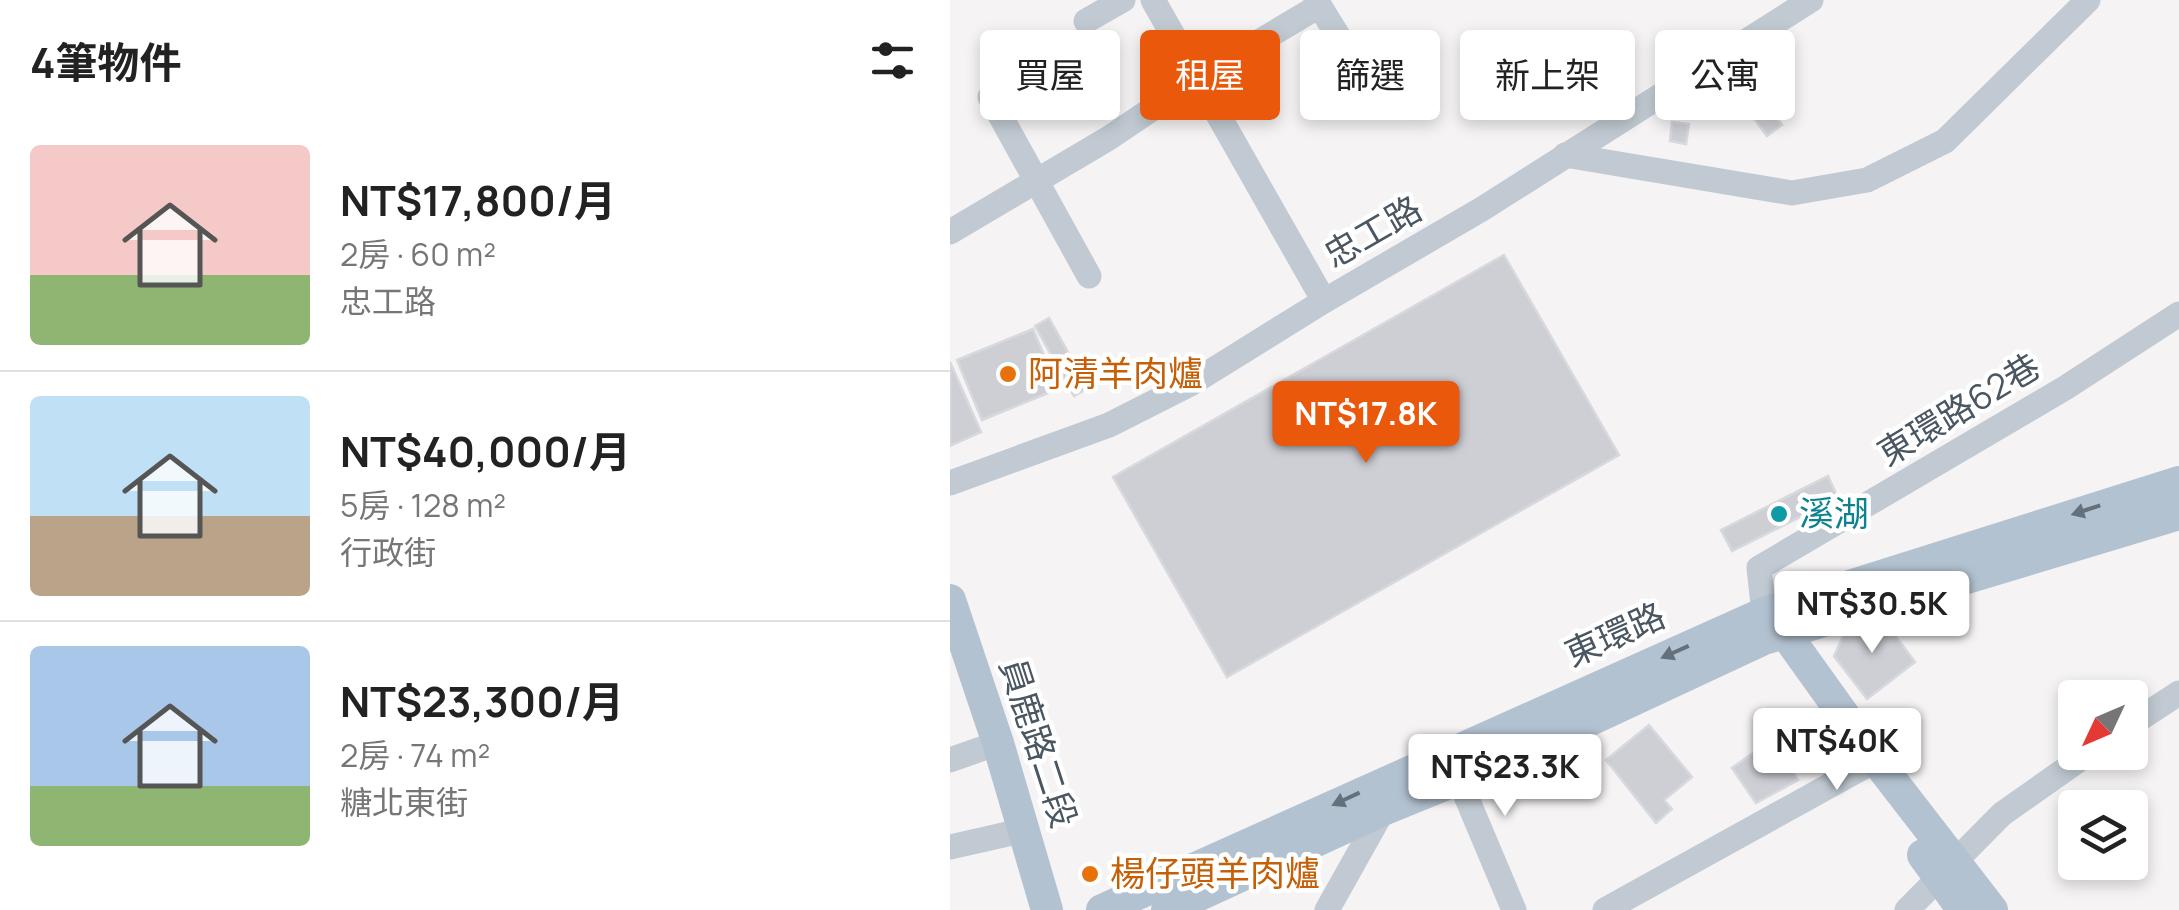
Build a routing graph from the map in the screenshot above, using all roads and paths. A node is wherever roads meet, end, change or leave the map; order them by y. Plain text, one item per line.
1 (1123, 0) edge
2 (1153, 0) edge
3 (1811, 0) edge
4 (2088, 0) edge
5 (1318, 3) edge
6 (1086, 21) dead end
7 (1170, 30) edge
8 (1275, 30) edge
9 (1335, 30) edge
10 (1140, 118) edge
11 (1002, 120) edge
12 (1222, 120) edge
13 (1566, 155) junction
14 (1035, 182) junction
15 (950, 232) edge
16 (1089, 276) dead end
17 (1324, 301) junction
18 (2179, 314) edge
19 (950, 482) edge
20 (2179, 482) edge
21 (2179, 514) edge
22 (950, 600) edge
23 (1771, 628) junction
24 (2179, 694) edge
25 (2148, 714) edge
26 (998, 743) junction
27 (950, 760) edge
28 (1454, 766) junction
29 (1868, 766) junction
30 (2064, 770) edge
31 (1401, 774) junction
32 (1383, 810) junction
33 (1025, 830) junction
34 (950, 847) edge
35 (1948, 868) junction
36 (1047, 910) edge
37 (1102, 910) edge
38 (1167, 910) edge
39 (1327, 910) edge
40 (1514, 910) edge
41 (1605, 910) edge
42 (1907, 910) edge
43 (1963, 910) edge
44 (1992, 910) edge

1 - 6 street
2 - 7 street
3 - 13 street, 忠工路
4 - 13 street
5 - 8 street
5 - 9 street
10 - 14 street
11 - 14 street
12 - 17 street
13 - 17 street, 忠工路
14 - 15 street
14 - 16 street
17 - 19 street, 忠工路
18 - 23 street, 東環路62巷
20 -> 23 main road, 東環路
21 - 23 main road, 東環路
22 - 26 main road, 員鹿路二段
23 - 28 main road, 東環路
23 - 29 main road
24 - 25 street
26 - 27 street
26 - 33 main road, 員鹿路二段
28 - 31 main road, 東環路
28 - 32 main road, 東環路
28 - 40 street
29 - 35 main road
29 - 41 street
30 - 35 street
31 - 32 street
31 -> 37 main road, 東環路
32 - 38 main road, 東環路
32 - 39 street
33 - 34 street
33 - 36 main road, 員鹿路二段
35 - 42 street
35 - 43 main road
35 - 44 main road

